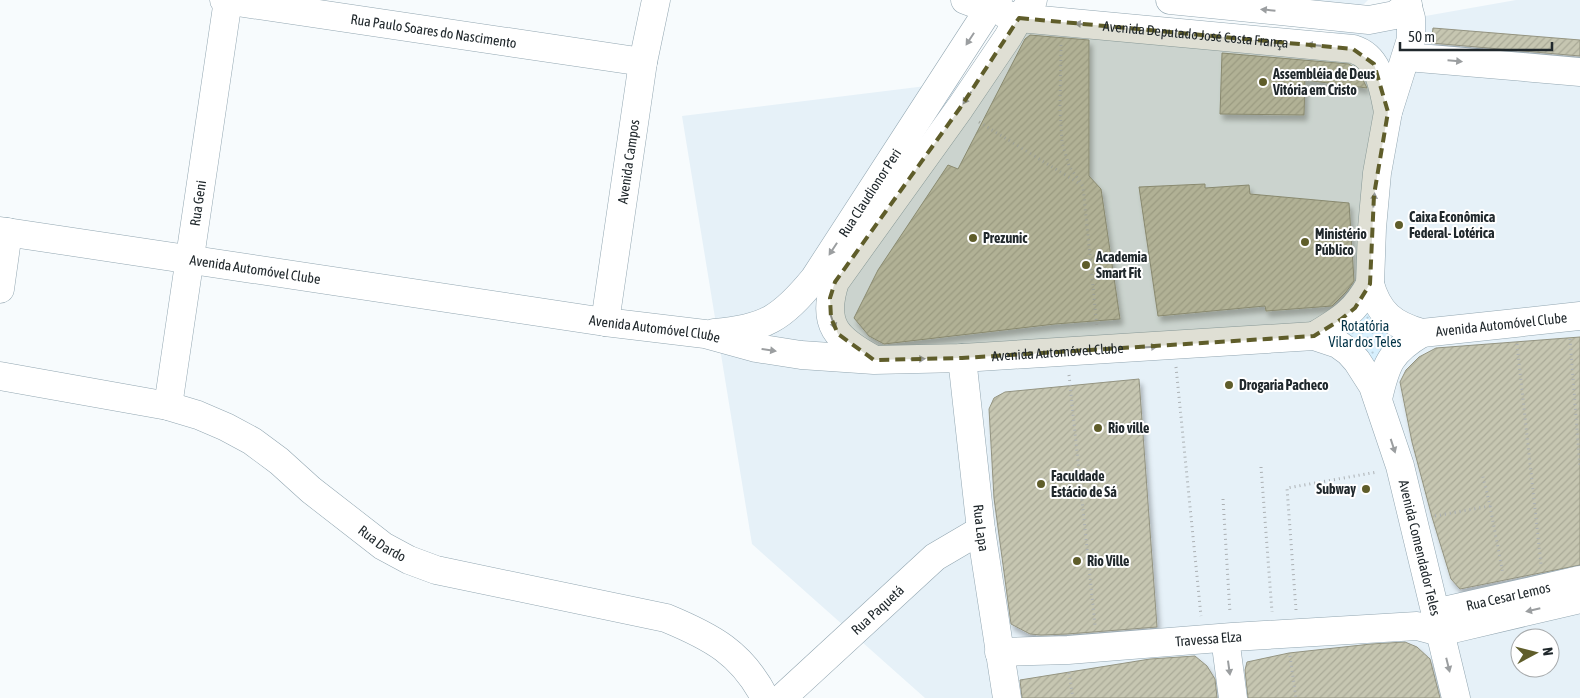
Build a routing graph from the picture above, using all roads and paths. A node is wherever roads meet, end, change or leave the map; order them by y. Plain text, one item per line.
1 (224, 0) edge
2 (228, 0) edge
3 (656, 0) edge
4 (1170, 0) edge
5 (1409, 2) edge
6 (984, 3) edge
7 (1026, 9) edge
8 (1063, 22) junction
9 (1407, 56) junction
10 (643, 62) junction
11 (1580, 72) edge
12 (960, 108) junction
13 (1388, 112) junction
14 (1083, 186) junction
15 (4, 231) edge
16 (189, 260) junction
17 (1370, 284) junction
18 (0, 289) edge
19 (1574, 316) edge
20 (605, 322) junction
21 (1514, 322) junction
22 (1422, 332) junction
23 (705, 334) junction
24 (1314, 336) junction
25 (1174, 346) junction
26 (1100, 350) junction
27 (1066, 352) junction
28 (962, 358) junction
29 (874, 360) junction
30 (0, 376) edge
31 (1378, 399) junction
32 (168, 406) junction
33 (1579, 450) edge
34 (1400, 466) junction
35 (1261, 467) dead end
36 (1580, 468) edge
37 (1482, 474) dead end
38 (1222, 499) dead end
39 (1490, 506) junction
40 (1413, 522) junction
41 (981, 530) junction
42 (1580, 580) edge
43 (1544, 587) junction
44 (1508, 596) junction
45 (1580, 599) edge
46 (1431, 624) junction
47 (1287, 634) junction
48 (1220, 638) junction
49 (1098, 648) junction
50 (999, 652) junction
51 (765, 698) edge
52 (782, 698) edge
53 (1007, 698) edge
54 (1233, 698) edge
55 (1296, 698) edge
56 (1456, 698) edge

1 - 2 main road, Rua Paulo Soares do Nascimento
2 - 10 main road, Rua Paulo Soares do Nascimento
2 - 16 main road, Rua Geni
3 - 10 main road, Avenida Campos
5 -> 4 main road
5 - 9 main road
6 - 7 main road, Avenida Deputado José Costa França
6 -> 23 main road, Rua Claudionor Peri
7 - 8 main road, Avenida Deputado José Costa França
7 -> 12 main road, Rua Claudionor Peri
13 -> 8 main road, Avenida Deputado José Costa França
8 - 14 path
9 -> 11 main road
9 - 13 main road
10 - 20 main road, Avenida Campos
12 - 14 path
12 -> 29 main road, Rua Claudionor Peri
17 -> 13 main road
14 - 26 path
15 - 16 main road, Avenida Automóvel Clube
15 - 18 main road
16 - 20 main road, Avenida Automóvel Clube
16 - 32 main road, Rua Geni
17 - 22 main road
17 - 24 main road
19 - 21 main road, Avenida Automóvel Clube
19 - 33 path
20 - 23 main road, Avenida Automóvel Clube
21 - 22 main road, Avenida Automóvel Clube
21 - 43 path
22 - 31 main road
23 -> 29 main road, Avenida Automóvel Clube
24 - 25 main road, Avenida Automóvel Clube
24 - 31 main road, Avenida Comendador Teles
26 -> 25 main road, Avenida Automóvel Clube
25 - 48 path
26 - 27 main road, Avenida Automóvel Clube
27 - 28 main road, Avenida Automóvel Clube
27 - 49 path
29 -> 28 main road, Avenida Automóvel Clube
28 - 41 main road, Rua Lapa
30 - 32 main road, Rua Dardo
31 -> 34 main road, Avenida Comendador Teles
32 - 51 main road, Rua Dardo
33 - 36 path
34 - 40 main road, Avenida Comendador Teles
34 - 47 path
35 - 47 path
37 - 39 path
38 - 48 path
39 - 40 path
39 - 44 path
40 - 46 main road, Avenida Comendador Teles
41 - 50 main road, Rua Lapa
41 - 52 main road, Rua Paquetá
42 - 43 main road, Rua Cesar Lemos
43 - 44 main road, Rua Cesar Lemos
44 - 46 main road, Rua Cesar Lemos
45 -> 46 main road, Rua Cesar Lemos
46 - 47 main road, Travessa Elza
46 -> 56 main road, Avenida Comendador Teles
47 - 48 main road, Travessa Elza
47 - 55 path
48 - 49 main road, Travessa Elza
48 -> 54 main road
49 - 50 main road, Travessa Elza
50 - 53 main road, Rua Lapa

